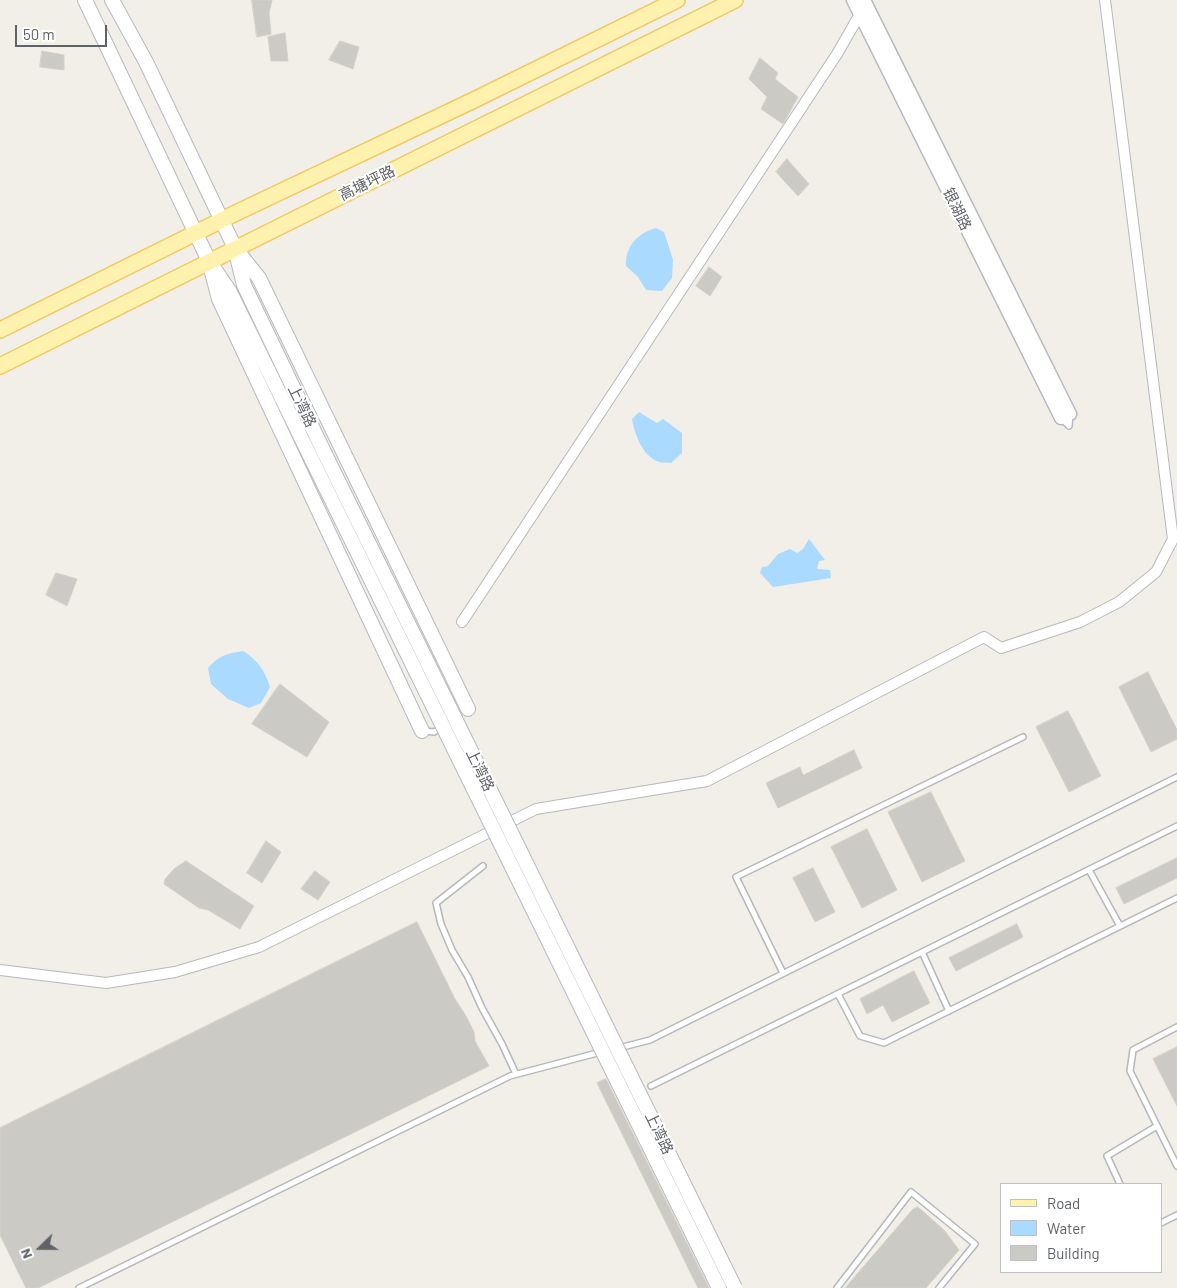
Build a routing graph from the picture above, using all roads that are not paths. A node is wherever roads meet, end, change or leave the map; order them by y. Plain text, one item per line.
1 (85, 0) edge
2 (112, 0) edge
3 (677, 0) edge
4 (735, 0) edge
5 (853, 0) edge
6 (864, 0) edge
7 (1105, 0) edge
8 (860, 14) junction
9 (222, 220) junction
10 (196, 233) junction
11 (235, 248) junction
12 (209, 261) junction
13 (0, 330) edge
14 (0, 366) edge
15 (462, 622) dead end
16 (468, 709) joint
17 (422, 731) joint
18 (1023, 737) dead end
19 (1177, 777) edge
20 (1177, 826) edge
21 (483, 866) dead end
22 (1089, 870) junction
23 (1177, 898) edge
24 (1120, 926) junction
25 (922, 952) junction
26 (0, 970) edge
27 (783, 973) junction
28 (838, 994) junction
29 (949, 1011) junction
30 (1177, 1027) edge
31 (516, 1074) junction
32 (651, 1086) dead end
33 (1157, 1126) junction
34 (1177, 1166) edge
35 (1120, 1183) edge
36 (1177, 1215) edge
37 (1162, 1222) edge
38 (79, 1288) edge
39 (719, 1288) edge
40 (735, 1288) edge
41 (837, 1288) edge
42 (939, 1288) edge

1 - 10 main road, 上湾路
2 - 9 main road, 上湾路
3 - 9 main road, 高塘坪路
4 - 11 main road, 高塘坪路
5 - 8 street, 银湖路
6 - 8 street, 银湖路
7 - 26 street
8 - 15 street
9 - 10 main road, 高塘坪路
9 - 11 main road, 上湾路
10 - 12 main road, 上湾路
10 - 13 main road, 高塘坪路
11 - 12 main road, 高塘坪路
11 - 16 main road, 上湾路
11 - 40 main road, 上湾路, bridge
12 - 14 main road, 高塘坪路
12 - 17 main road, 上湾路
12 - 39 main road, 上湾路, bridge
16 - 17 lane
18 - 27 lane
19 - 27 lane
20 - 22 lane
21 - 31 lane
22 - 24 lane
22 - 25 lane
23 - 24 lane
24 - 29 lane
25 - 28 lane
25 - 29 lane
27 - 31 lane
28 - 29 lane
28 - 32 lane
30 - 33 lane
31 - 38 lane
33 - 34 lane
33 - 35 lane
36 - 37 lane
41 - 42 lane

